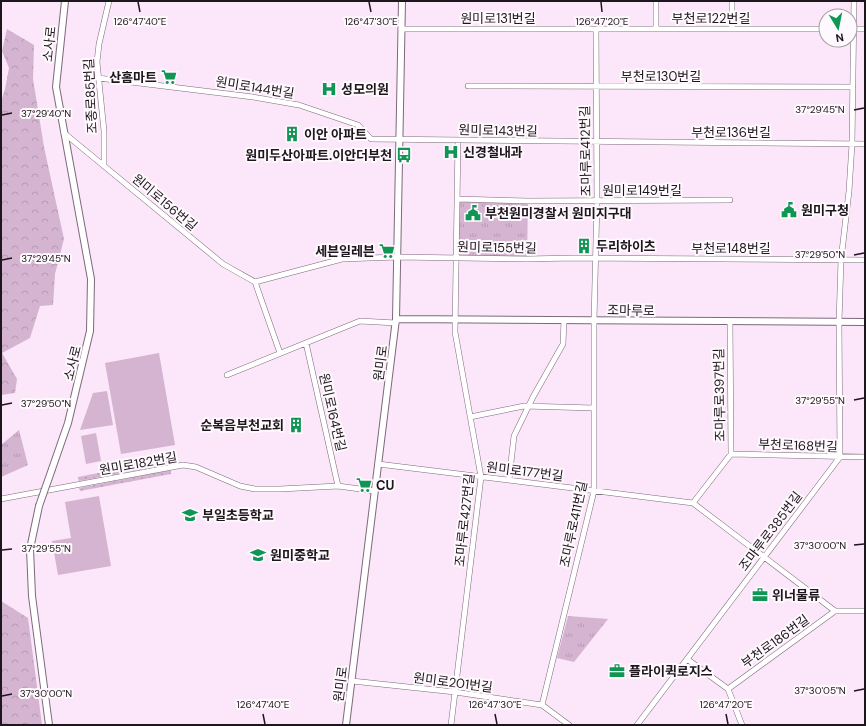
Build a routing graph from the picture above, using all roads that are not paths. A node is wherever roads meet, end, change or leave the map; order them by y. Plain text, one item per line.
1 (64, 1) edge
2 (109, 1) edge
3 (402, 1) edge
4 (656, 1) edge
5 (732, 1) edge
6 (401, 29) junction
7 (596, 29) junction
8 (656, 29) junction
9 (732, 29) junction
10 (818, 29) edge
11 (852, 48) edge
12 (98, 78) junction
13 (468, 86) dead end
14 (596, 87) junction
15 (853, 87) junction
16 (64, 133) junction
17 (399, 139) junction
18 (458, 140) junction
19 (596, 142) junction
20 (852, 144) junction
21 (865, 144) edge
22 (104, 166) junction
23 (457, 200) junction
24 (730, 200) dead end
25 (597, 201) junction
26 (397, 257) junction
27 (456, 258) junction
28 (596, 258) junction
29 (842, 260) junction
30 (865, 260) edge
31 (256, 282) junction
32 (454, 319) junction
33 (564, 320) junction
34 (396, 321) junction
35 (594, 321) junction
36 (730, 322) junction
37 (840, 322) junction
38 (865, 322) edge
39 (306, 343) junction
40 (280, 354) junction
41 (227, 375) dead end
42 (528, 406) junction
43 (594, 408) junction
44 (470, 417) junction
45 (731, 454) junction
46 (840, 457) junction
47 (865, 457) edge
48 (378, 464) junction
49 (481, 477) junction
50 (509, 480) junction
51 (338, 486) junction
52 (375, 491) junction
53 (594, 491) junction
54 (1, 499) edge
55 (693, 503) junction
56 (764, 557) junction
57 (834, 610) junction
58 (865, 611) edge
59 (687, 659) junction
60 (352, 681) junction
61 (728, 689) junction
62 (455, 692) junction
63 (542, 705) junction
64 (49, 725) edge
65 (346, 725) edge
66 (451, 725) edge
67 (569, 725) edge
68 (637, 725) edge
69 (742, 725) edge

1 - 16 street, 소사로
2 - 12 street, 조종로85번길
3 - 6 street, 원미로
4 - 8 street
5 - 9 street
6 - 7 street, 원미로131번길
6 - 17 street, 원미로
7 - 8 street, 부천로122번길
7 - 14 street, 조마루로412번길
8 - 9 street, 부천로122번길
9 - 10 street, 부천로122번길
11 - 15 street
12 - 17 street, 원미로144번길
12 - 22 street, 조종로85번길
13 - 14 street, 부천로130번길
14 - 15 street, 부천로130번길
14 - 19 street, 조마루로412번길
15 - 20 street
16 - 22 street, 원미로156번길
16 - 64 street, 소사로, bridge
17 - 18 street, 원미로143번길
17 - 26 street, 원미로
18 - 19 street, 원미로143번길
18 - 23 street, 조마루로427번길
19 - 20 street, 부천로136번길
19 - 25 street, 조마루로412번길
20 - 21 street, 부천로136번길
20 - 29 street
22 - 31 street, 원미로156번길
23 - 25 street, 원미로149번길
23 - 27 street, 조마루로427번길
24 - 25 street, 원미로149번길
25 - 28 street, 조마루로412번길
26 - 27 street, 원미로155번길
26 - 31 street
26 - 34 street, 원미로
27 - 28 street, 원미로155번길
27 - 32 street, 조마루로427번길
28 - 29 street, 부천로148번길
28 - 35 street, 조마루로412번길
29 - 30 street, 부천로148번길
29 - 37 street
31 - 40 street
32 - 33 street, 조마루로
32 - 34 street, 조마루로
32 - 44 street, 조마루로427번길
33 - 35 street, 조마루로
33 - 42 street
34 - 39 street
34 - 48 street, 원미로
35 - 36 street, 조마루로
35 - 43 street, 조마루로411번길
36 - 37 street, 조마루로
36 - 45 street, 조마루로397번길
37 - 38 street, 조마루로
37 - 46 street
39 - 40 street
39 - 51 street, 원미로164번길
40 - 41 street
42 - 43 street
42 - 44 street
42 - 50 street
43 - 53 street, 조마루로411번길
44 - 49 street, 조마루로427번길
45 - 46 street, 부천로168번길
45 - 55 street, 조마루로397번길
46 - 47 street, 부천로168번길
46 - 56 street, 조마루로385번길
48 - 49 street, 원미로177번길
48 - 52 street, 원미로
49 - 50 street, 원미로177번길
49 - 62 street, 조마루로427번길
50 - 53 street, 원미로177번길
51 - 52 street, 원미로182번길
51 - 54 street, 원미로182번길
52 - 60 street, 원미로
53 - 55 street, 원미로177번길
53 - 63 street, 조마루로411번길
55 - 56 street
56 - 57 street
56 - 59 street, 조마루로385번길
57 - 58 street
57 - 61 street, 부천로186번길
59 - 61 street
59 - 68 street, 조마루로385번길
60 - 62 street, 원미로201번길
60 - 65 street, 원미로
61 - 69 street
62 - 63 street, 원미로201번길
62 - 66 street, 조마루로427번길
63 - 67 street, 원미로201번길

